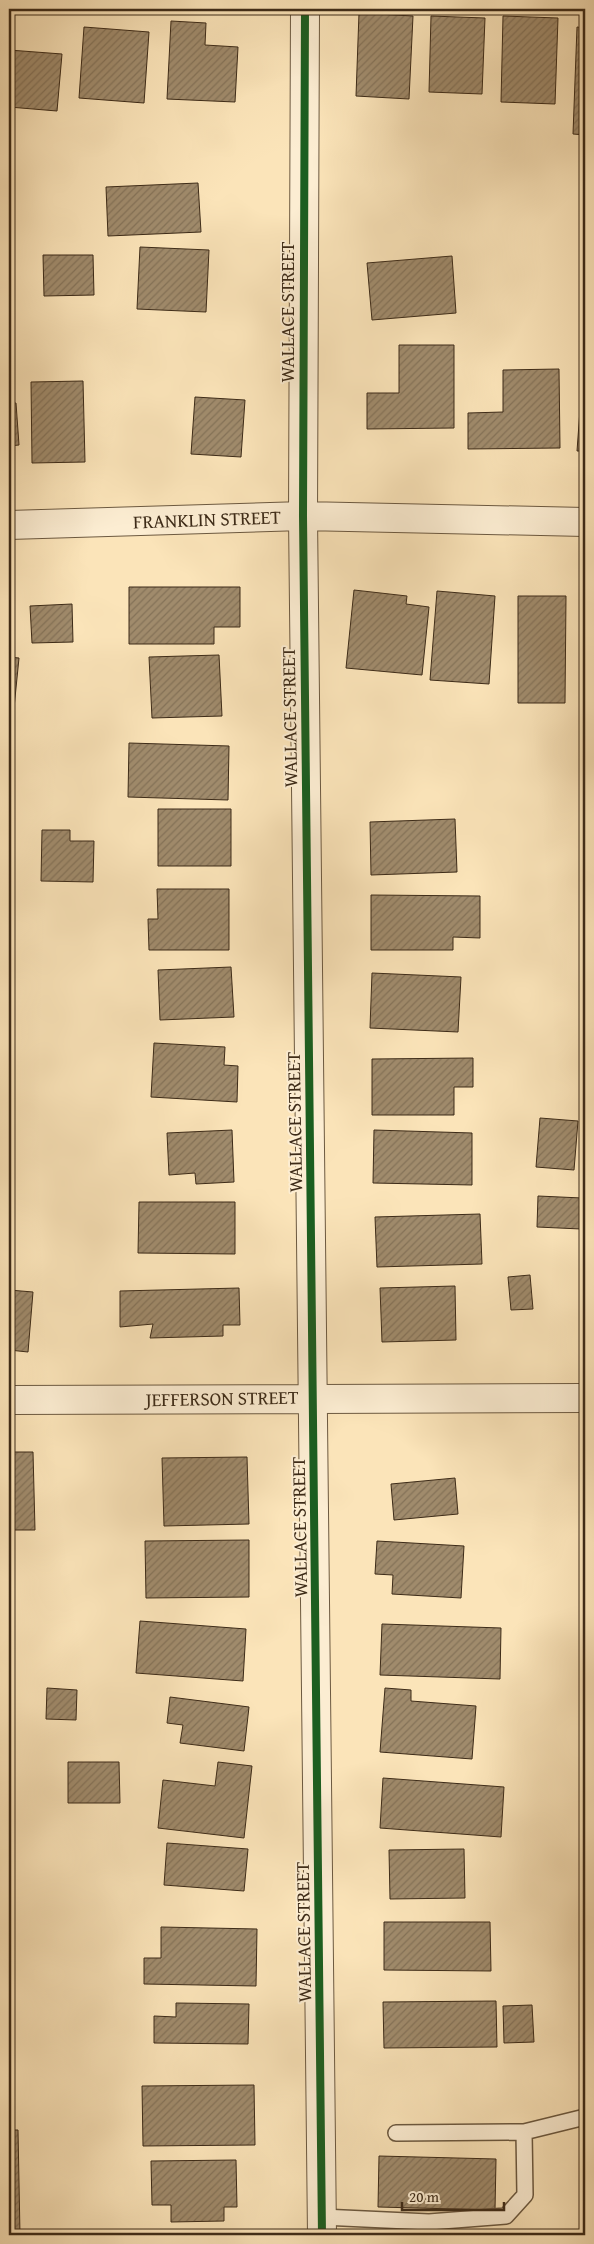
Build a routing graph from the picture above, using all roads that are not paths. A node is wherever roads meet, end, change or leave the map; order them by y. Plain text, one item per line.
1 (305, 9) edge
2 (303, 516) junction
3 (585, 522) edge
4 (9, 525) edge
5 (314, 1397) junction
6 (585, 1398) edge
7 (9, 1400) edge
8 (585, 2117) edge
9 (524, 2132) junction
10 (396, 2133) dead end
11 (322, 2226) edge

1 - 2 street, WALLACE STREET
2 - 3 street, FRANKLIN STREET
2 - 4 street, FRANKLIN STREET
2 - 5 street, WALLACE STREET
5 - 6 street, JEFFERSON STREET
5 - 7 street, JEFFERSON STREET
5 - 11 street, WALLACE STREET
8 - 9 lane
9 - 10 lane
9 - 11 lane

